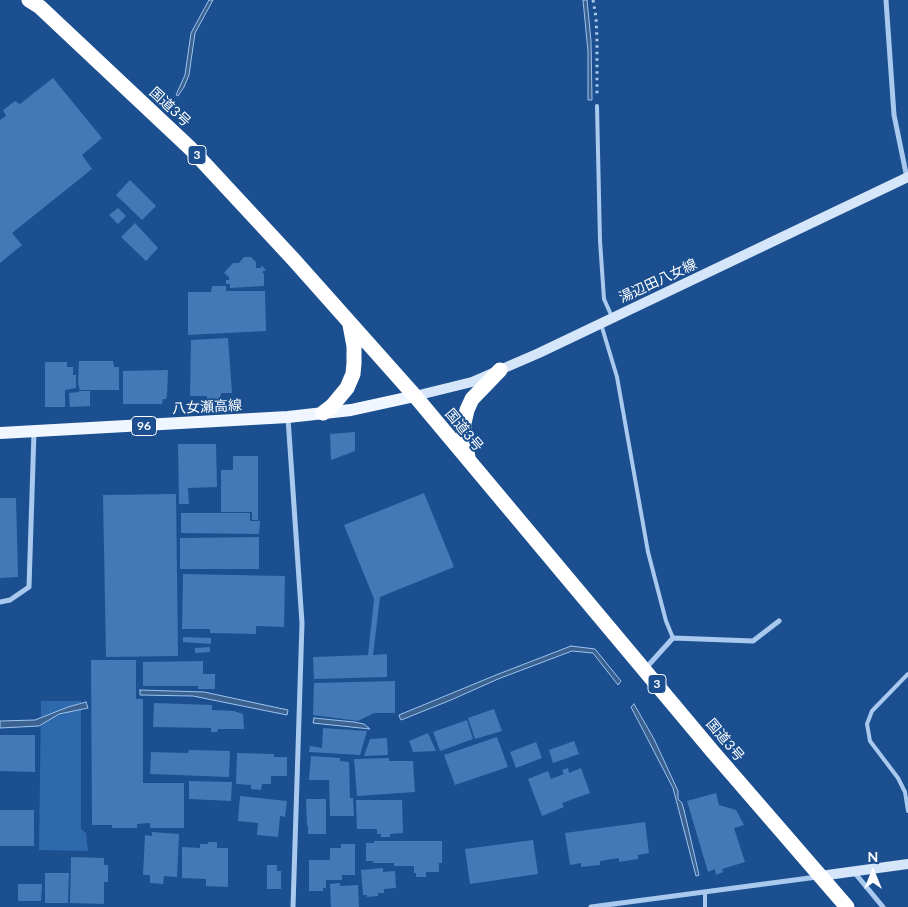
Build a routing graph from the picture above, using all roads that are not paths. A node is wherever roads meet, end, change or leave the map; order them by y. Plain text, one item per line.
1 (30, 0) edge
2 (886, 0) edge
3 (597, 106) road end
4 (907, 178) edge
5 (612, 318) junction
6 (350, 323) junction
7 (601, 323) junction
8 (500, 370) junction
9 (415, 396) junction
10 (323, 413) junction
11 (288, 417) junction
12 (34, 432) junction
13 (0, 433) edge
14 (468, 460) junction
15 (0, 602) edge
16 (779, 621) dead end
17 (673, 638) junction
18 (645, 670) junction
19 (908, 674) edge
20 (908, 811) edge
21 (908, 864) edge
22 (853, 872) junction
23 (820, 876) junction
24 (705, 892) junction
25 (293, 907) edge
26 (590, 907) edge
27 (705, 907) edge
28 (847, 907) edge
29 (883, 907) edge

1 - 6 highway, 国道3号 / 3
2 - 4 street
3 - 5 lane
4 - 5 main road, 湯辺田八女線
5 - 7 main road, 湯辺田八女線
6 - 9 highway, 国道3号 / 3
6 - 10 highway
7 - 8 main road, 湯辺田八女線
7 - 17 lane
8 - 9 main road, 湯辺田八女線
8 - 14 highway
9 - 10 main road, 八女瀬高線 / 96
9 - 14 highway, 国道3号 / 3
10 - 11 main road, 八女瀬高線 / 96
11 - 12 main road, 八女瀬高線 / 96
11 - 25 street
12 - 13 main road, 八女瀬高線 / 96
12 - 15 street
14 - 18 highway, 国道3号 / 3
16 - 17 street
17 - 18 street
18 - 23 highway, 国道3号 / 3
19 - 20 lane
21 - 22 main road
22 - 23 main road
22 - 29 street
23 - 24 street
23 - 28 highway, 国道3号 / 3
24 - 26 street
24 - 27 lane

